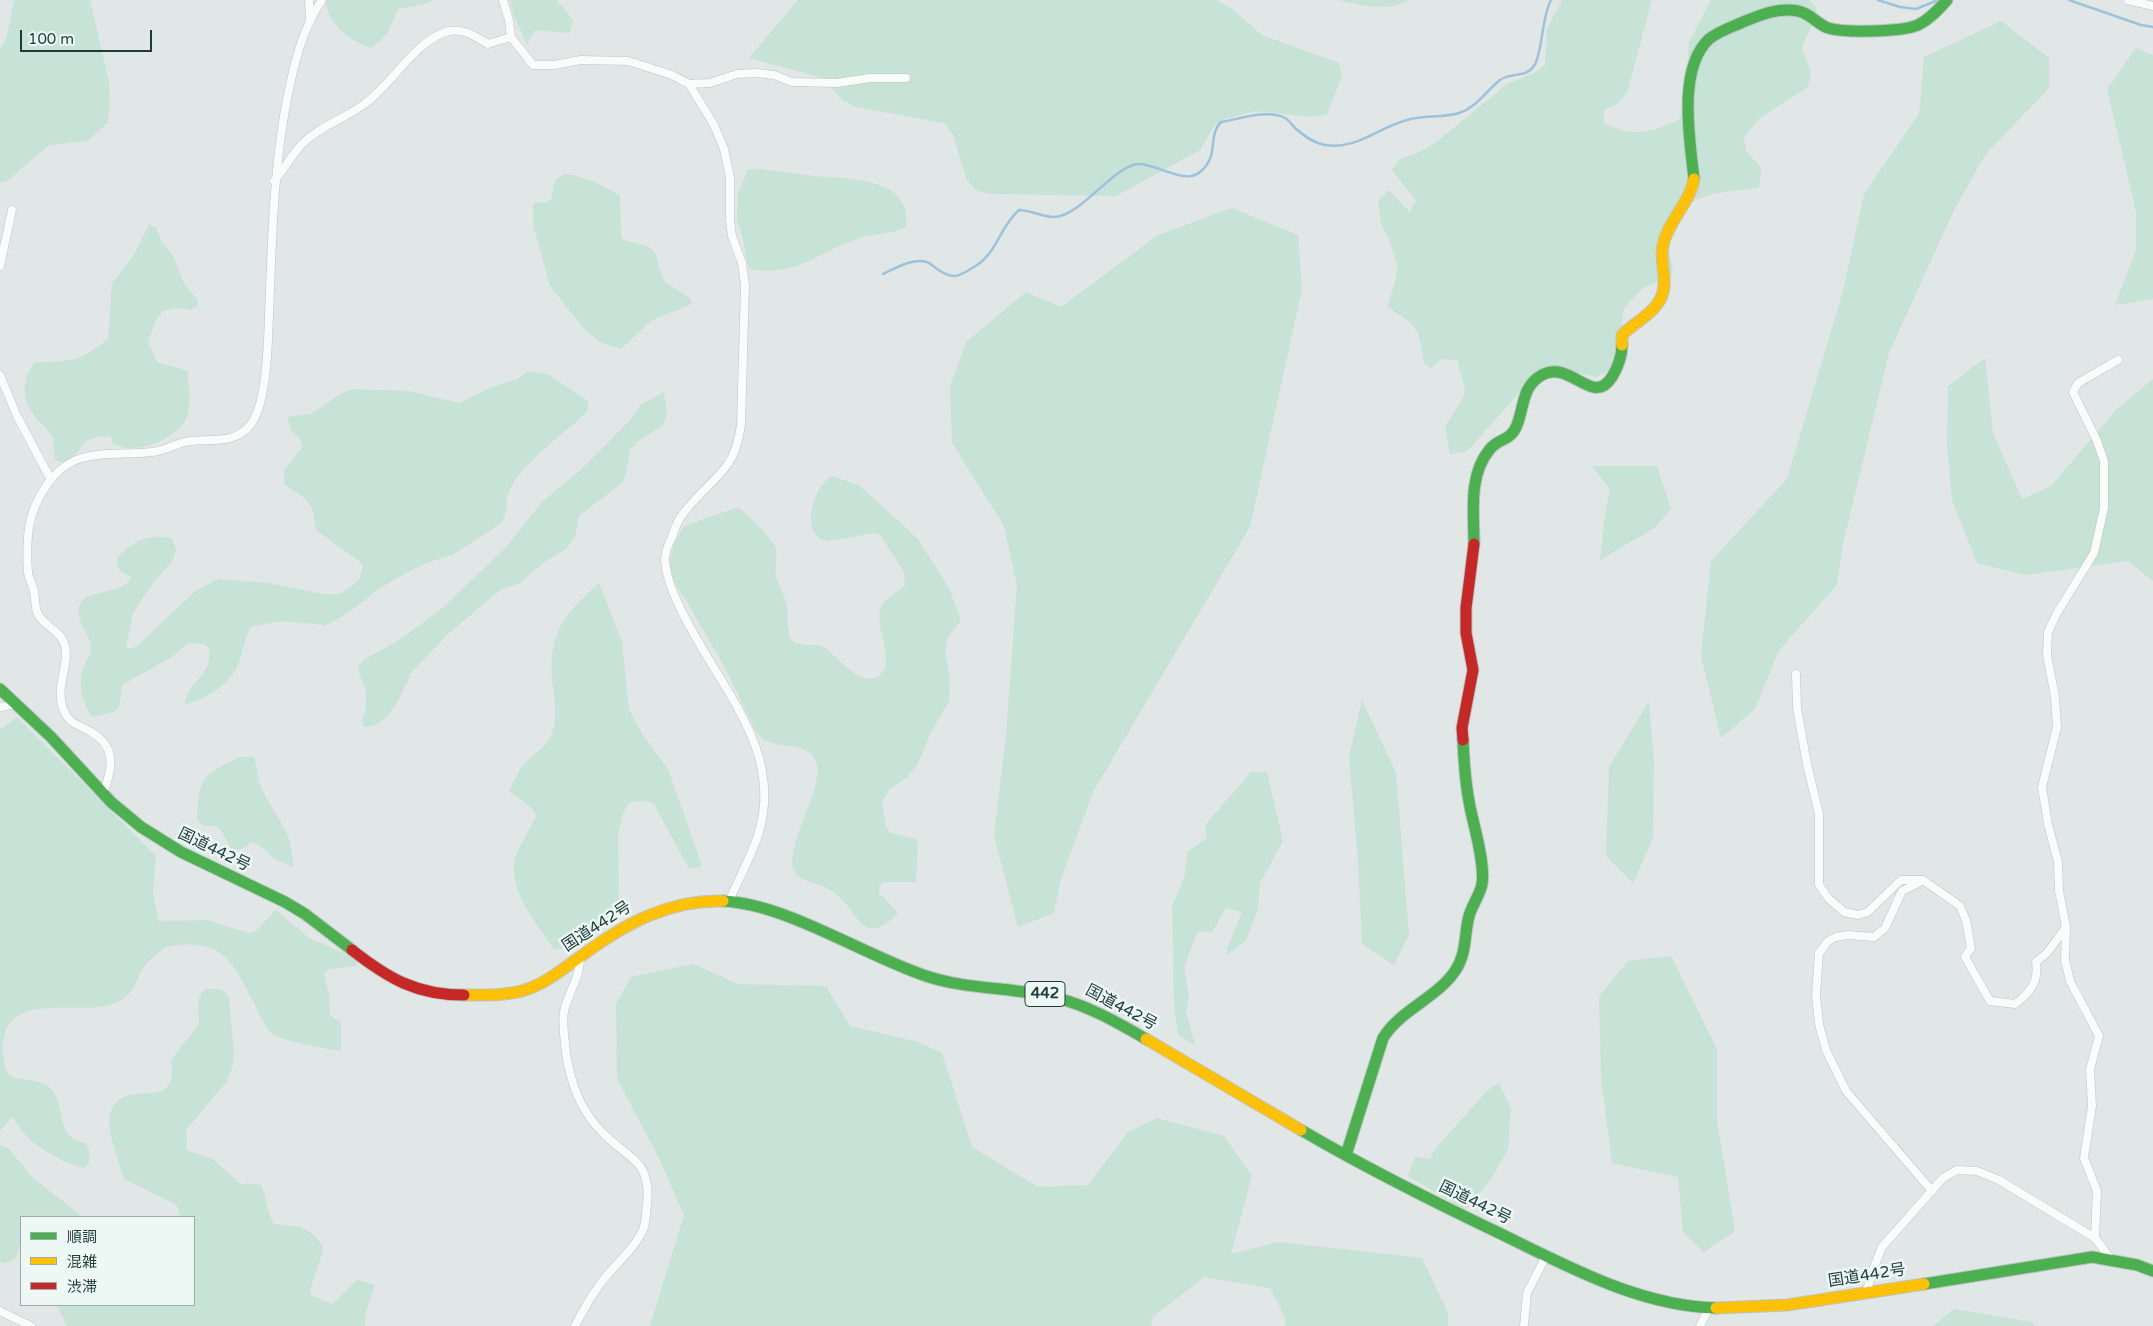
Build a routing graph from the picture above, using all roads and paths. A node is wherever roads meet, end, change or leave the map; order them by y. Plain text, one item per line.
1 (310, 0) edge
2 (322, 0) edge
3 (503, 0) edge
4 (1947, 0) edge
5 (2128, 0) edge
6 (2153, 6) edge
7 (310, 20) junction
8 (511, 37) junction
9 (906, 78) dead end
10 (689, 84) junction
11 (274, 181) junction
12 (12, 210) dead end
13 (0, 266) edge
14 (2118, 360) dead end
15 (0, 375) edge
16 (51, 480) junction
17 (1796, 674) dead end
18 (0, 689) edge
19 (16, 704) junction
20 (0, 707) edge
21 (103, 794) junction
22 (1923, 880) junction
23 (729, 901) junction
24 (2066, 927) junction
25 (580, 958) junction
26 (1346, 1155) junction
27 (1932, 1191) junction
28 (2095, 1238) junction
29 (1546, 1256) junction
30 (2111, 1259) junction
31 (2153, 1271) edge
32 (1866, 1293) junction
33 (1709, 1308) junction
34 (0, 1311) edge
35 (32, 1326) edge
36 (575, 1326) edge
37 (1524, 1326) edge
38 (1700, 1326) edge

1 - 7 street
2 - 7 street
3 - 8 street
4 - 26 main road
5 - 6 street
7 - 11 street
8 - 10 street
8 - 11 street
9 - 10 street
10 - 23 street
11 - 16 street
12 - 13 street
14 - 24 street
15 - 16 street
16 - 21 street
17 - 22 street
18 - 19 main road, 国道442号 / 442
19 - 20 street
19 - 21 main road, 国道442号 / 442
21 - 25 main road, 国道442号 / 442
22 - 24 street
22 - 27 street
23 - 25 main road, 国道442号 / 442
23 - 26 main road, 国道442号 / 442
24 - 28 street
25 - 36 street
26 - 29 main road, 国道442号 / 442
27 - 28 street
27 - 32 street
28 - 30 street
29 - 33 main road, 国道442号 / 442
29 - 37 street
30 - 31 main road, 国道442号 / 442
30 - 32 main road, 国道442号 / 442
32 - 33 main road, 国道442号 / 442
33 - 38 street
34 - 35 street

